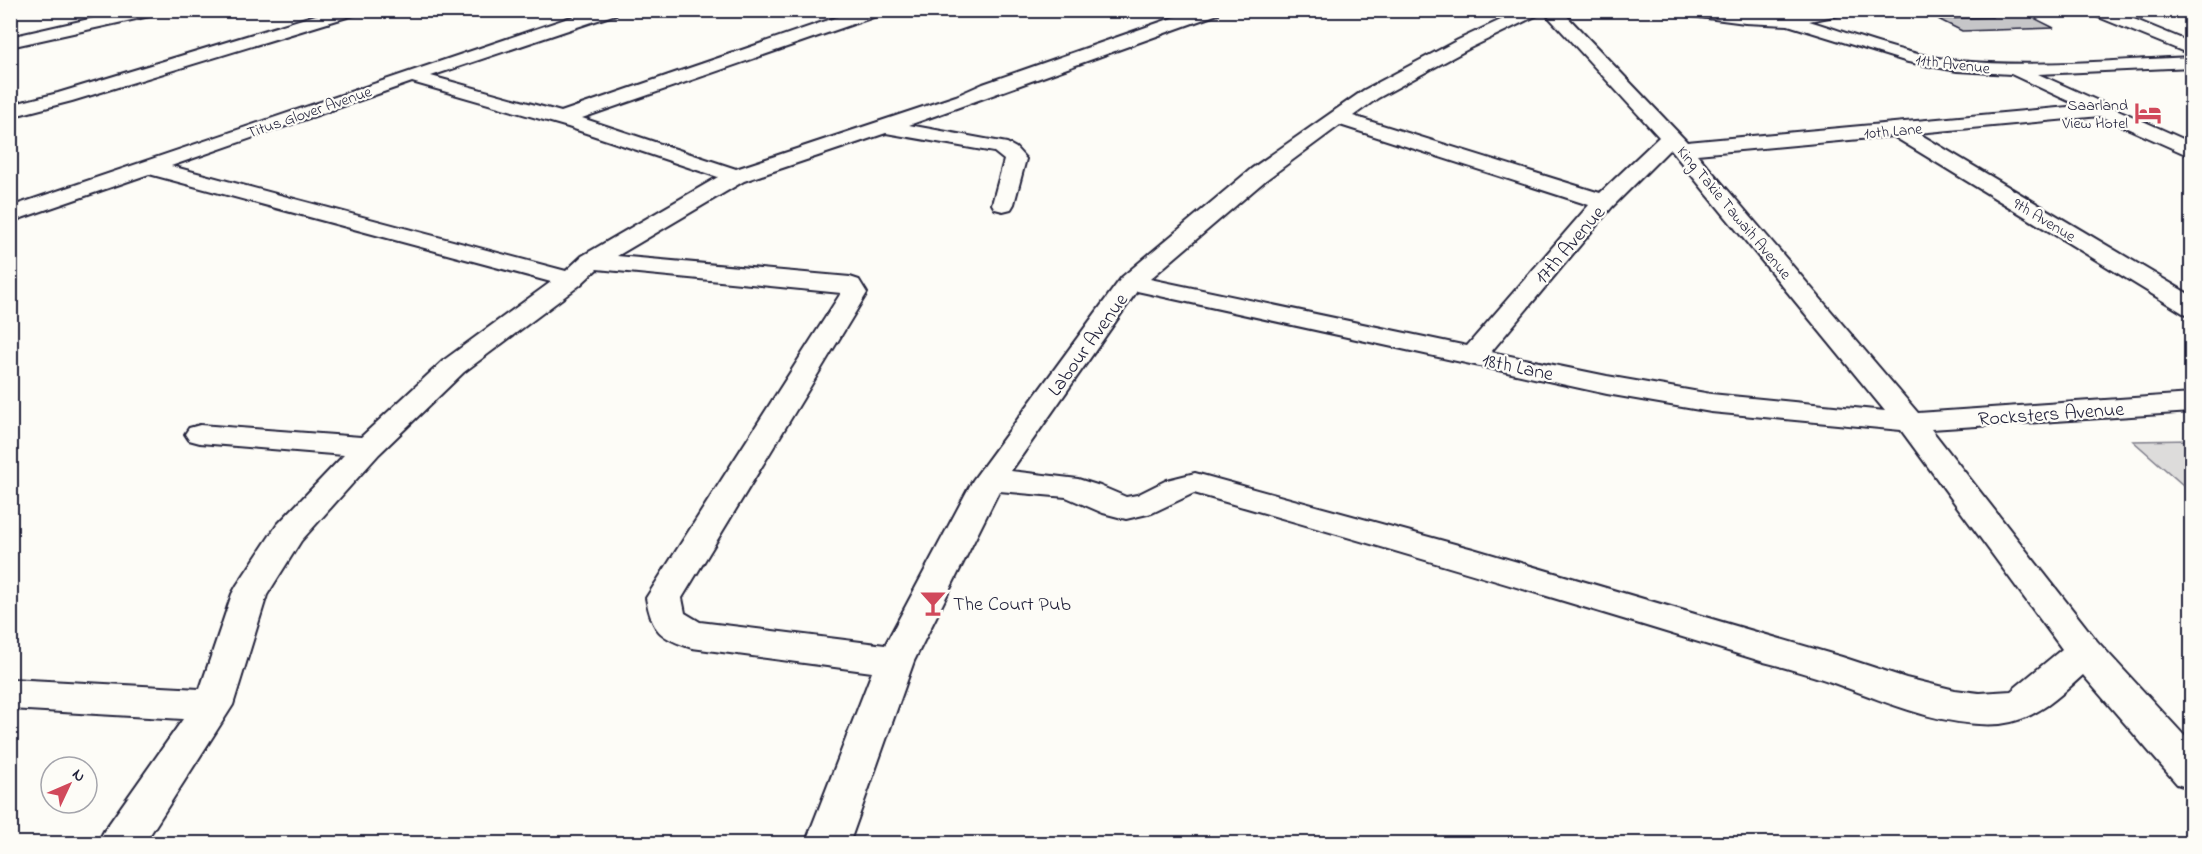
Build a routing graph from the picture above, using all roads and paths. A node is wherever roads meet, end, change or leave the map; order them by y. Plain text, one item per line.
1 (154, 10) edge
2 (351, 10) edge
3 (610, 10) edge
4 (876, 10) edge
5 (1212, 10) edge
6 (1537, 10) edge
7 (1551, 10) edge
8 (1684, 10) edge
9 (1838, 10) edge
10 (2097, 10) edge
11 (1789, 20) junction
12 (10, 42) edge
13 (2192, 50) edge
14 (2192, 62) edge
15 (2013, 69) junction
16 (411, 76) junction
17 (2105, 110) junction
18 (10, 111) edge
19 (563, 118) junction
20 (1338, 118) junction
21 (885, 126) junction
22 (1898, 130) junction
23 (1676, 143) junction
24 (2192, 151) edge
25 (148, 167) junction
26 (736, 176) junction
27 (1604, 202) junction
28 (1003, 204) dead end
29 (10, 215) edge
30 (591, 261) junction
31 (571, 280) junction
32 (1131, 282) junction
33 (2192, 308) edge
34 (1473, 356) junction
35 (2192, 403) edge
36 (1910, 422) junction
37 (200, 434) dead end
38 (368, 447) junction
39 (989, 480) junction
40 (2084, 651) junction
41 (895, 661) junction
42 (10, 694) edge
43 (214, 705) junction
44 (2192, 772) edge
45 (119, 843) edge
46 (826, 843) edge

1 - 12 street
2 - 18 street
3 - 16 street, Titus Glover Avenue
4 - 19 street
5 - 21 street
6 - 20 street, Labour Avenue
7 - 23 street, King Takie Tawaih Avenue
8 - 11 street, 11th Avenue
9 - 11 street
10 - 13 street
11 - 15 street, 11th Avenue
14 - 15 street, 11th Avenue
15 - 17 street
16 - 19 street
16 - 25 street, Titus Glover Avenue
17 - 22 street, 10th Lane
17 - 24 street
19 - 26 street
20 - 27 street
20 - 32 street, Labour Avenue
21 - 26 street
21 - 28 street
22 - 23 street, 10th Lane
22 - 33 street, 9th Avenue
23 - 27 street, 17th Avenue
23 - 36 street, King Takie Tawaih Avenue
25 - 29 street, Titus Glover Avenue
25 - 31 street
26 - 30 street
27 - 34 street, 17th Avenue
30 - 31 street
30 - 41 street
31 - 38 street
32 - 34 street, 18th Lane
32 - 39 street, Labour Avenue
34 - 36 street, 18th Lane
35 - 36 street, Rocksters Avenue
36 - 40 street, King Takie Tawaih Avenue
37 - 38 street
38 - 43 street
39 - 40 street
39 - 41 street, Labour Avenue
40 - 44 street, King Takie Tawaih Avenue
41 - 46 street, Labour Avenue
42 - 43 street
43 - 45 street

